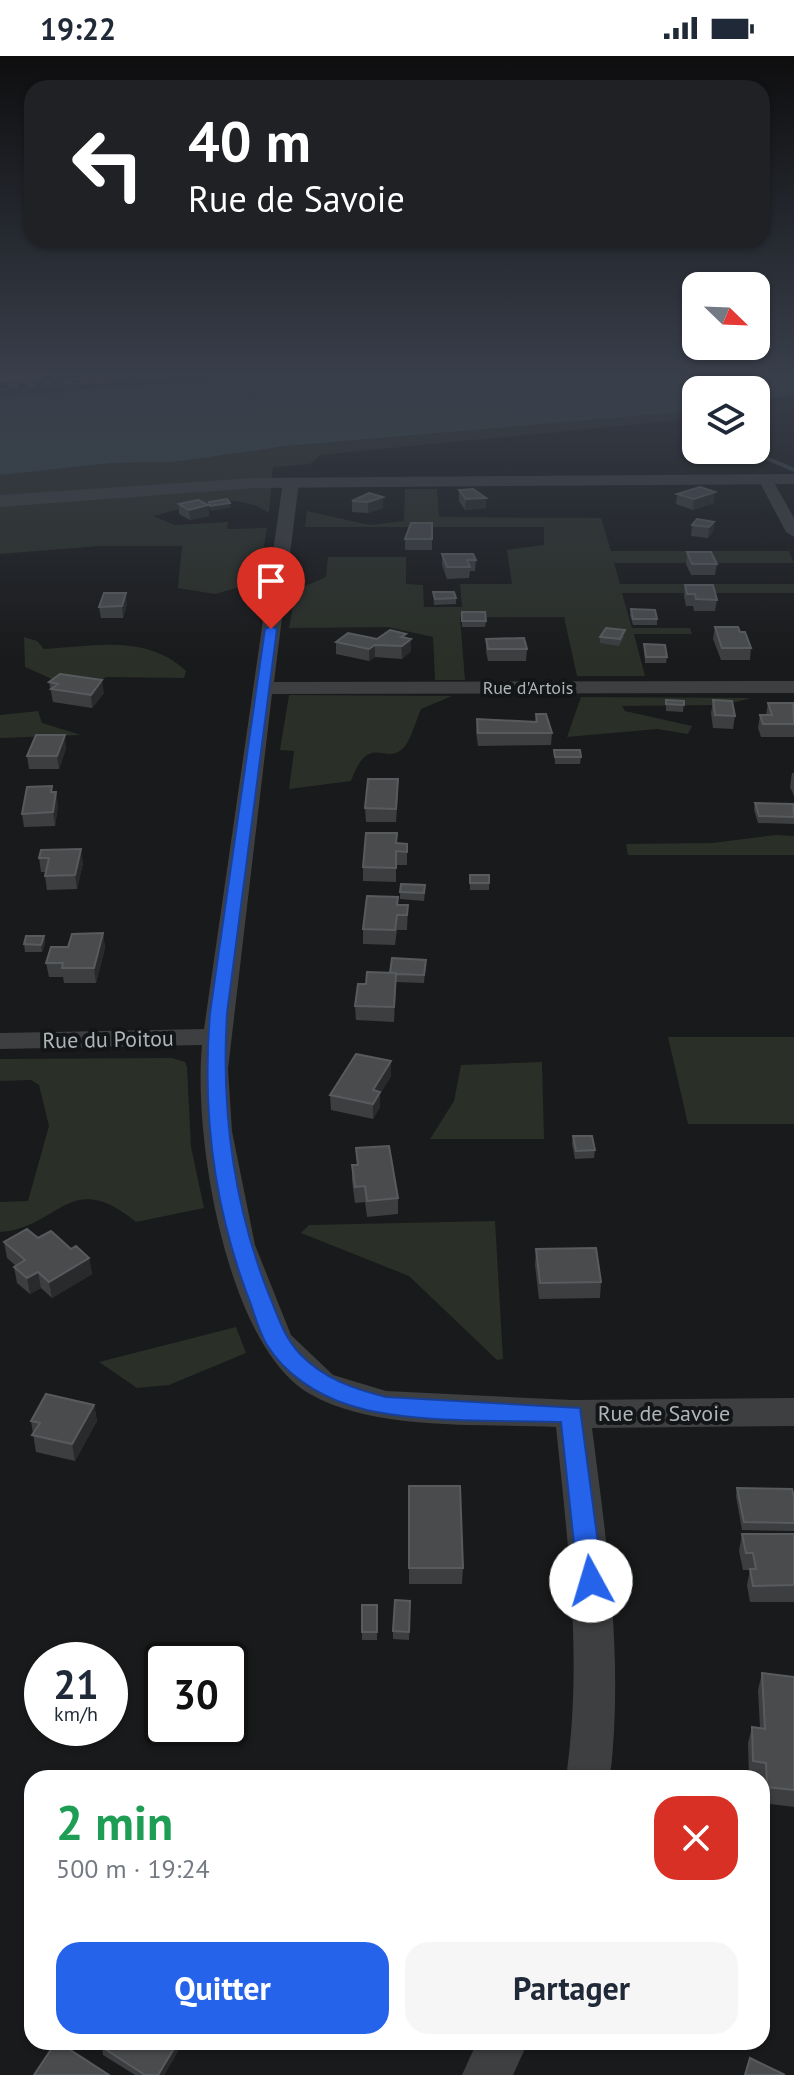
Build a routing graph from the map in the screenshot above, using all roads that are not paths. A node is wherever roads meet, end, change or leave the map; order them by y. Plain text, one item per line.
1 (765, 479) junction
2 (794, 479) edge
3 (291, 482) junction
4 (0, 501) edge
5 (794, 532) edge
6 (794, 687) edge
7 (263, 688) junction
8 (216, 1037) junction
9 (0, 1041) edge
10 (794, 1412) edge
11 (572, 1414) junction
12 (589, 1770) edge
13 (499, 2050) edge
14 (487, 2075) edge

1 - 2 street
1 - 3 street
1 - 5 street
3 - 4 street
3 - 7 street, Rue de Savoie
6 - 7 street, Rue d'Artois
7 - 8 street, Rue de Savoie
8 - 9 street, Rue du Poitou
8 - 11 street, Rue de Savoie
10 - 11 street, Rue de Savoie
11 - 12 street
13 - 14 street

